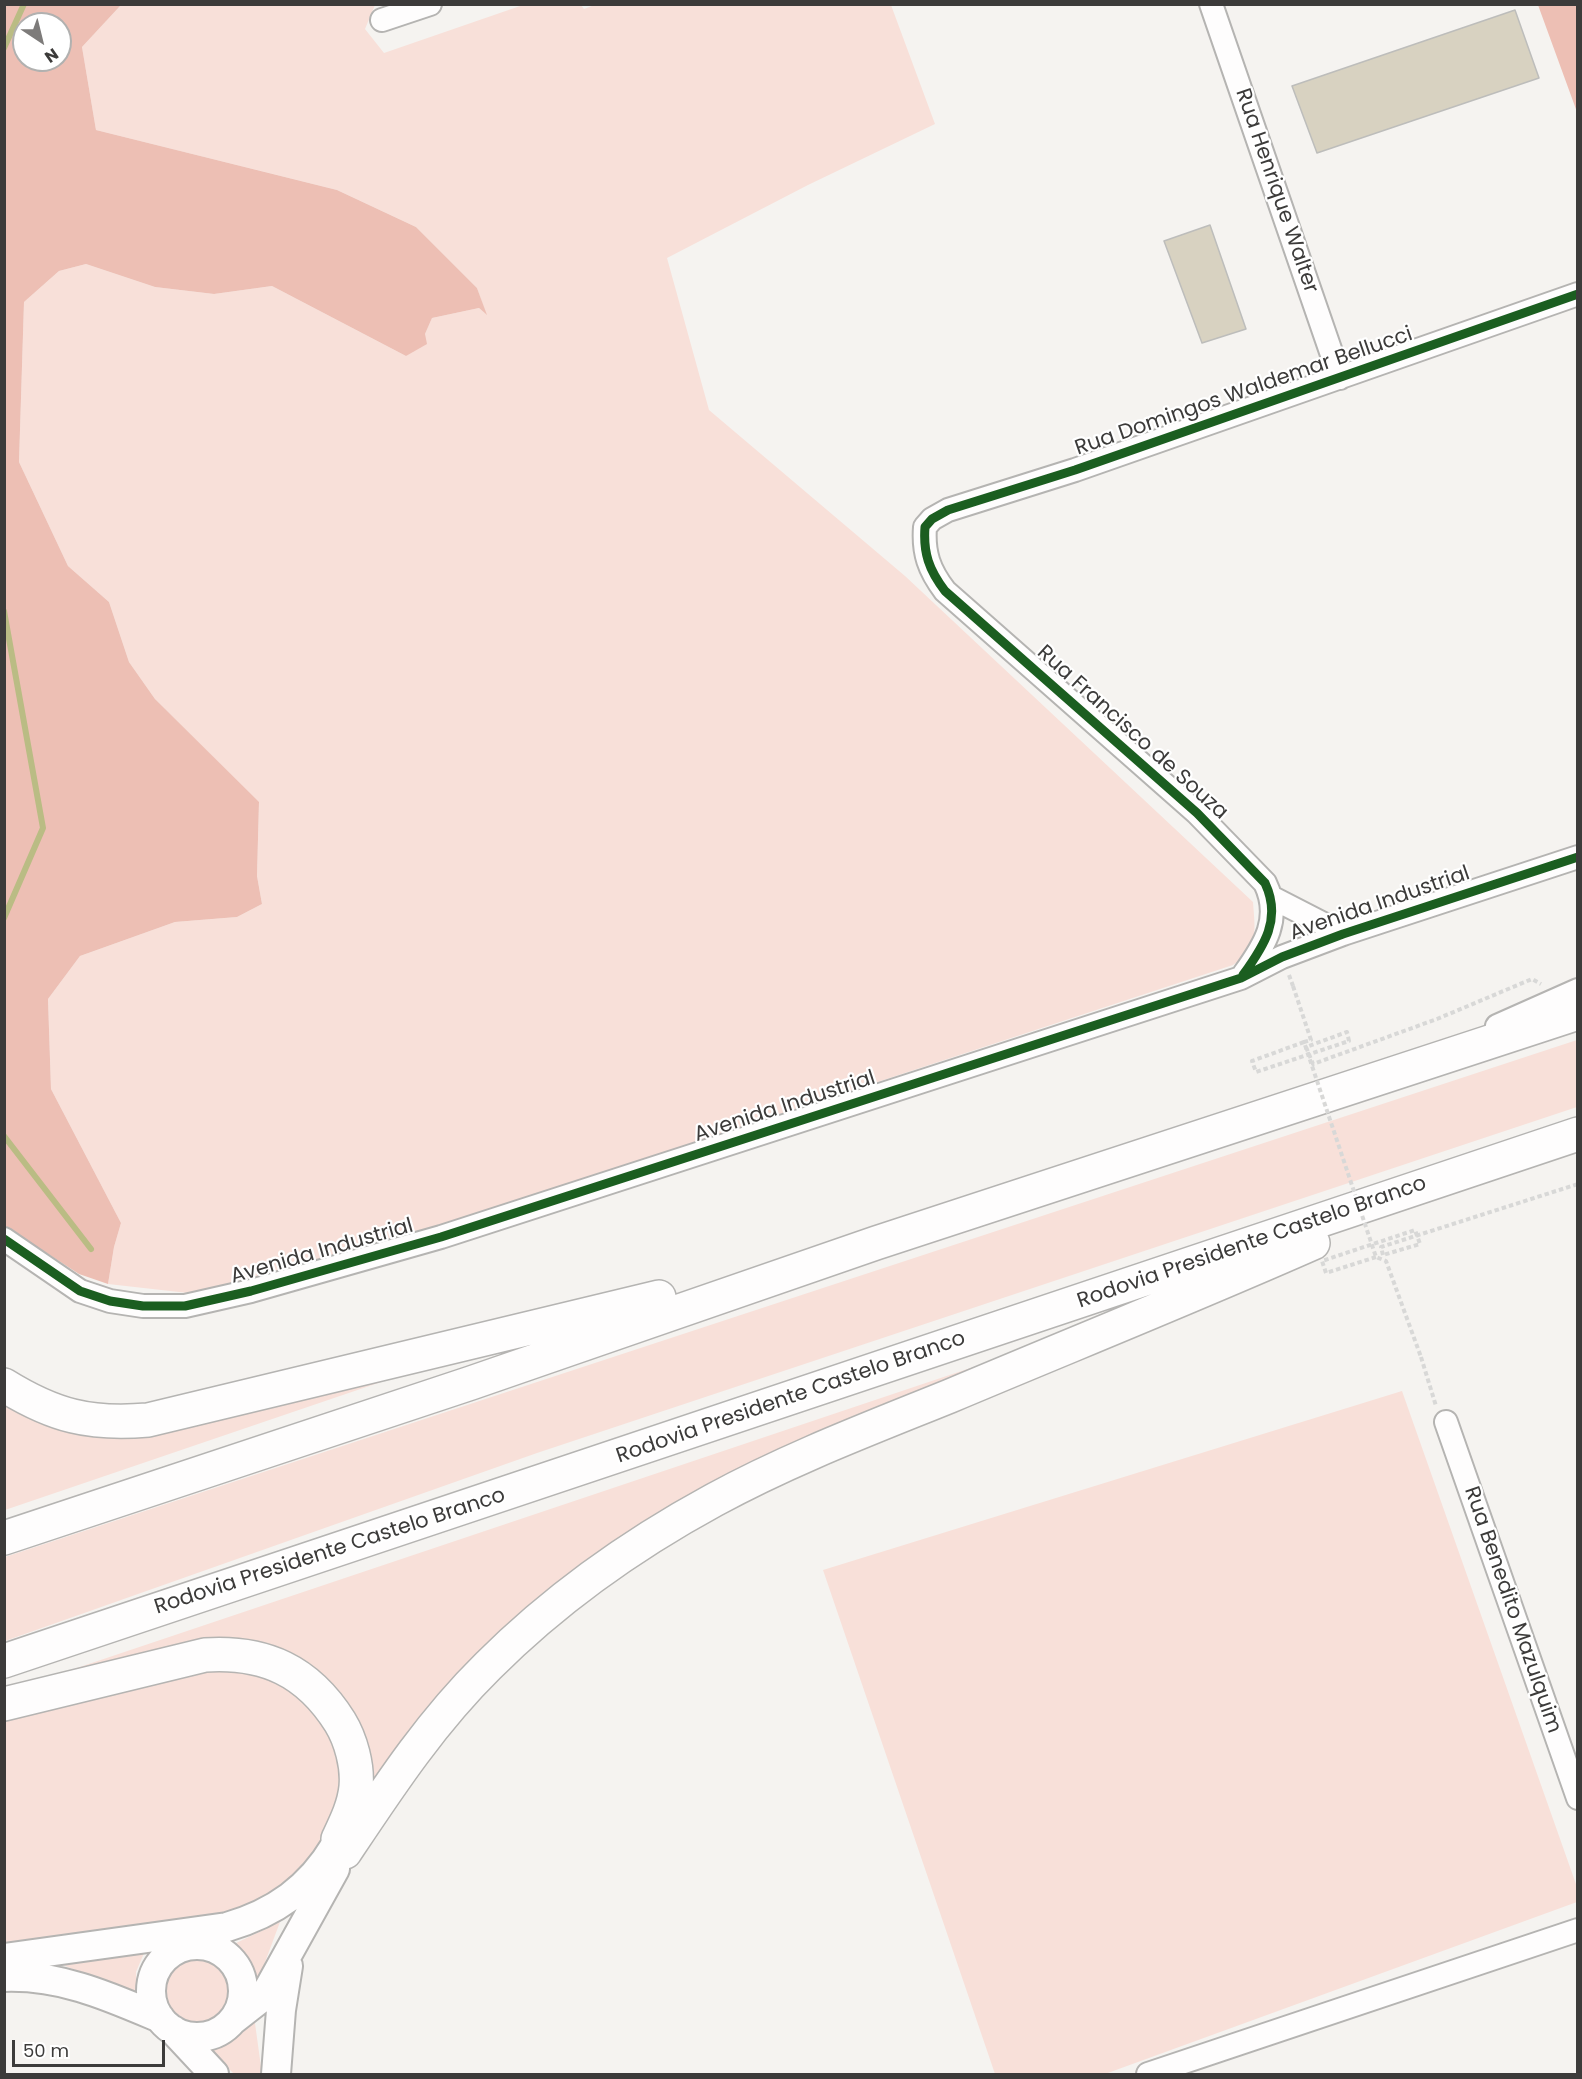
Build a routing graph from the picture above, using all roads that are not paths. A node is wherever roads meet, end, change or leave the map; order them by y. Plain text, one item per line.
1 (430, 4) edge
2 (1211, 4) edge
3 (382, 20) dead end
4 (1578, 294) edge
5 (1340, 378) junction
6 (925, 527) joint
7 (1578, 857) edge
8 (1271, 897) junction
9 (1343, 934) junction
10 (1241, 978) junction
11 (1578, 990) edge
12 (1578, 1013) edge
13 (1417, 1066) junction
14 (1578, 1134) edge
15 (1500, 1160) junction
16 (4, 1239) edge
17 (876, 1243) junction
18 (4, 1385) edge
19 (1446, 1422) road end
20 (4, 1538) edge
21 (4, 1661) edge
22 (4, 1704) edge
23 (1578, 1798) edge
24 (340, 1849) junction
25 (227, 1927) junction
26 (1578, 1930) edge
27 (151, 1936) junction
28 (193, 1945) junction
29 (292, 1947) junction
30 (4, 1958) edge
31 (4, 1977) edge
32 (250, 1992) junction
33 (167, 2024) junction
34 (214, 2074) edge
35 (276, 2074) edge
36 (1148, 2074) edge

1 - 3 street
2 - 5 street, Rua Henrique Walter
4 - 5 street, Rua Domingos Waldemar Bellucci
5 - 6 street, Rua Domingos Waldemar Bellucci
6 - 8 street, Rua Francisco de Souza
7 - 9 street, Avenida Industrial
8 - 9 street
8 - 10 street
9 - 10 street, Avenida Industrial
10 - 16 street, Avenida Industrial
11 - 13 street
12 - 13 highway
13 - 17 highway
14 - 15 highway, Rodovia Presidente Castelo Branco
15 - 21 highway, Rodovia Presidente Castelo Branco
15 - 24 highway
17 - 18 highway
17 - 20 highway
19 - 23 street, Rua Benedito Mazulquim
22 - 24 highway
24 - 25 main road
24 - 29 main road
25 - 27 main road
25 - 28 main road
26 - 36 street
27 - 28 main road
27 - 30 main road
28 - 32 main road
28 - 33 main road
29 - 32 main road
29 - 35 main road
31 - 33 main road
32 - 33 main road
32 - 35 main road
33 - 34 main road

